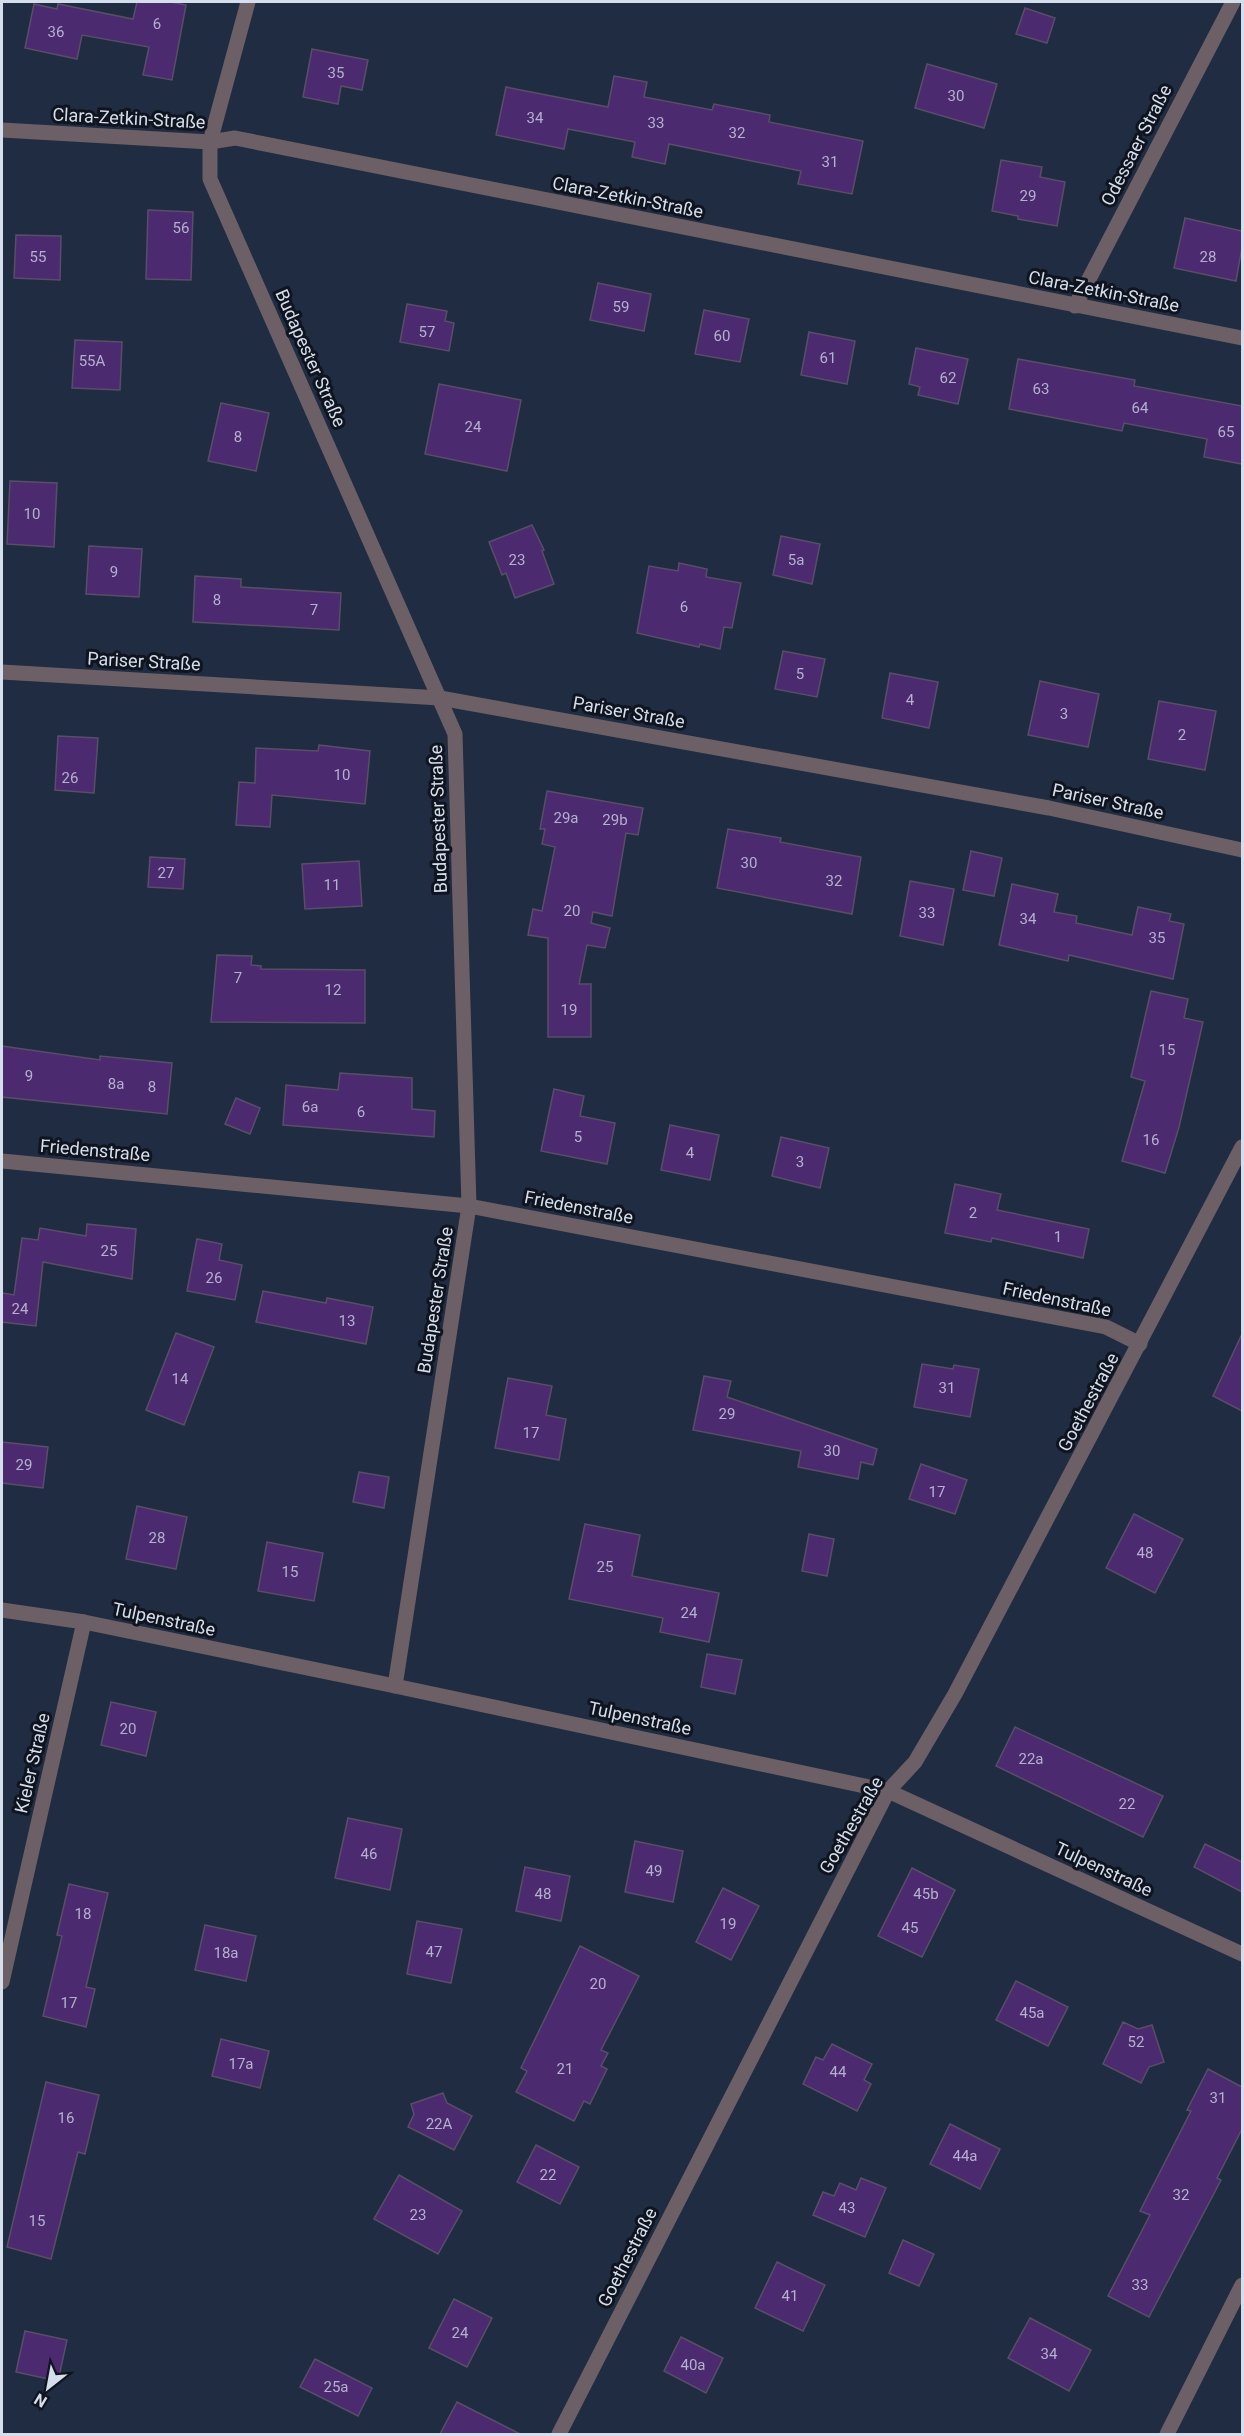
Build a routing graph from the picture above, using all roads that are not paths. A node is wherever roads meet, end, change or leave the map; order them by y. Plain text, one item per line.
1 (248, 2) edge
2 (1233, 2) edge
3 (2, 130) edge
4 (210, 142) junction
5 (1075, 306) junction
6 (1242, 338) edge
7 (2, 672) edge
8 (440, 698) junction
9 (1242, 850) edge
10 (1242, 1148) edge
11 (2, 1161) edge
12 (469, 1206) junction
13 (1140, 1344) junction
14 (2, 1610) edge
15 (84, 1622) junction
16 (395, 1686) junction
17 (888, 1791) junction
18 (1242, 1954) edge
19 (2, 1982) edge
20 (1242, 2285) edge
21 (559, 2434) edge
22 (1167, 2434) edge

1 - 4 street, Budapester Straße
2 - 5 street, Odessaer Straße
3 - 4 street, Clara-Zetkin-Straße
4 - 5 street, Clara-Zetkin-Straße
4 - 8 street, Budapester Straße
5 - 6 street, Clara-Zetkin-Straße
7 - 8 street, Pariser Straße
8 - 9 street, Pariser Straße
8 - 12 street, Budapester Straße
10 - 13 street, Goethestraße
11 - 12 street, Friedenstraße
12 - 13 street, Friedenstraße
12 - 16 street, Budapester Straße
13 - 17 street, Goethestraße
14 - 15 street, Tulpenstraße
15 - 16 street, Tulpenstraße
15 - 19 street, Kieler Straße
16 - 17 street, Tulpenstraße
17 - 18 street, Tulpenstraße
17 - 21 street, Goethestraße
20 - 22 street

